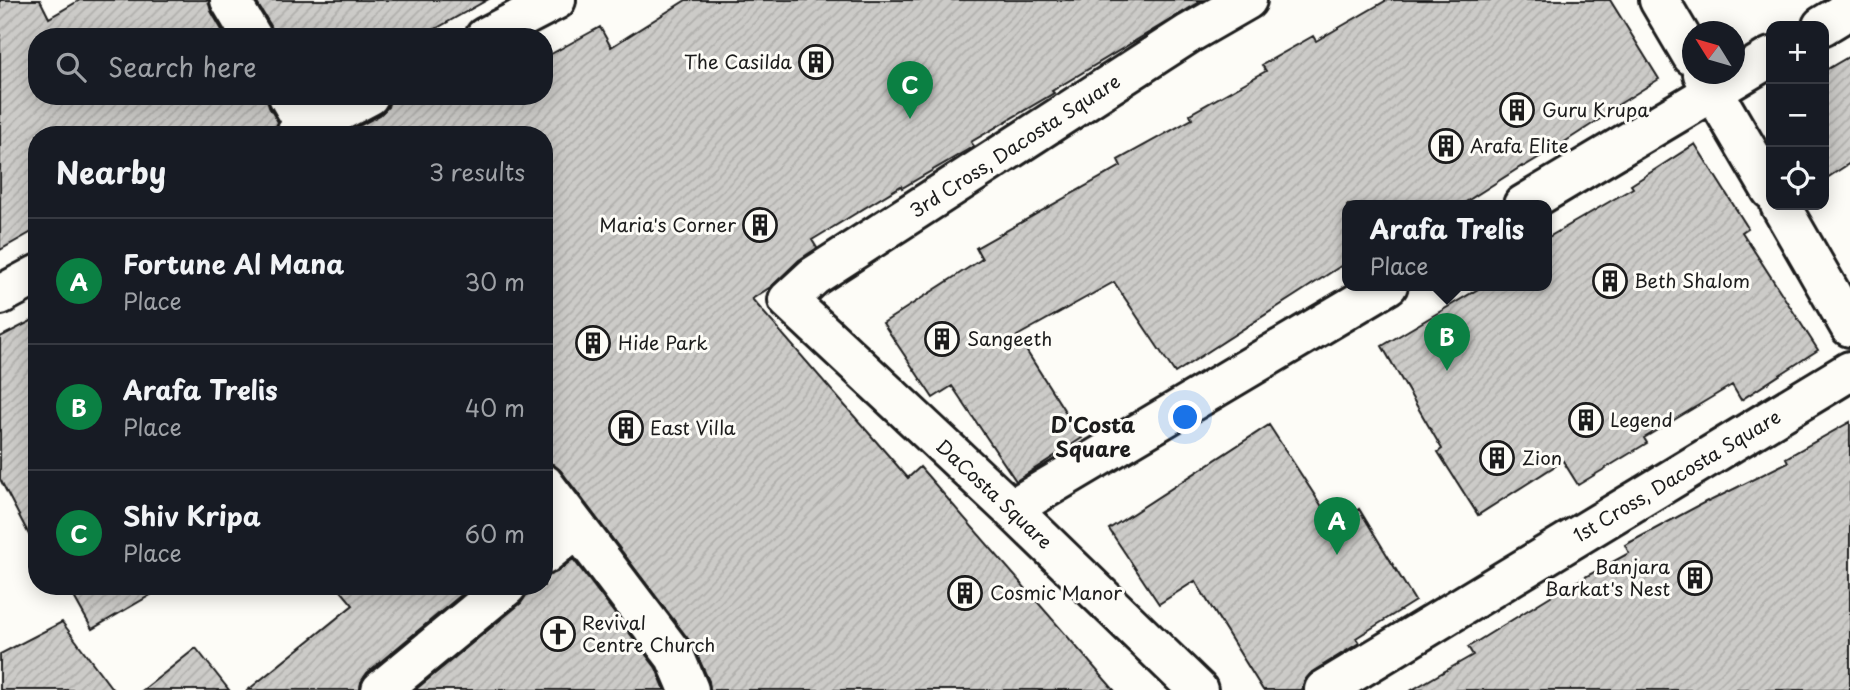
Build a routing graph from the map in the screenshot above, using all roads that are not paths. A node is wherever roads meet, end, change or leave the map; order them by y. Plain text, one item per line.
1 (230, 0) edge
2 (556, 0) edge
3 (1247, 0) edge
4 (1658, 0) edge
5 (1850, 9) edge
6 (1829, 22) edge
7 (247, 28) edge
8 (502, 28) edge
9 (1682, 40) edge
10 (1766, 59) edge
11 (1745, 67) edge
12 (1706, 84) edge
13 (1710, 84) edge
14 (346, 105) edge
15 (300, 123) edge
16 (1766, 181) edge
17 (1531, 200) edge
18 (1783, 210) edge
19 (28, 280) edge
20 (1378, 291) edge
21 (0, 295) edge
22 (788, 300) joint
23 (1850, 327) edge
24 (1850, 371) edge
25 (553, 496) edge
26 (1011, 509) junction
27 (577, 528) junction
28 (553, 548) edge
29 (496, 595) edge
30 (381, 690) edge
31 (689, 690) edge
32 (1198, 690) edge
33 (1324, 690) edge

1 - 7 street
2 - 8 street
3 - 22 street, 3rd Cross, Dacosta Square
4 - 9 street
5 - 6 street
10 - 11 street
12 - 17 street
13 - 16 street
14 - 15 street
18 - 23 street
19 - 21 street
20 - 26 street
22 - 26 street, DaCosta Square
24 - 33 street, 1st Cross, Dacosta Square
25 - 27 street
26 - 32 street, DaCosta Square
27 - 28 street
27 - 31 street
29 - 30 street

